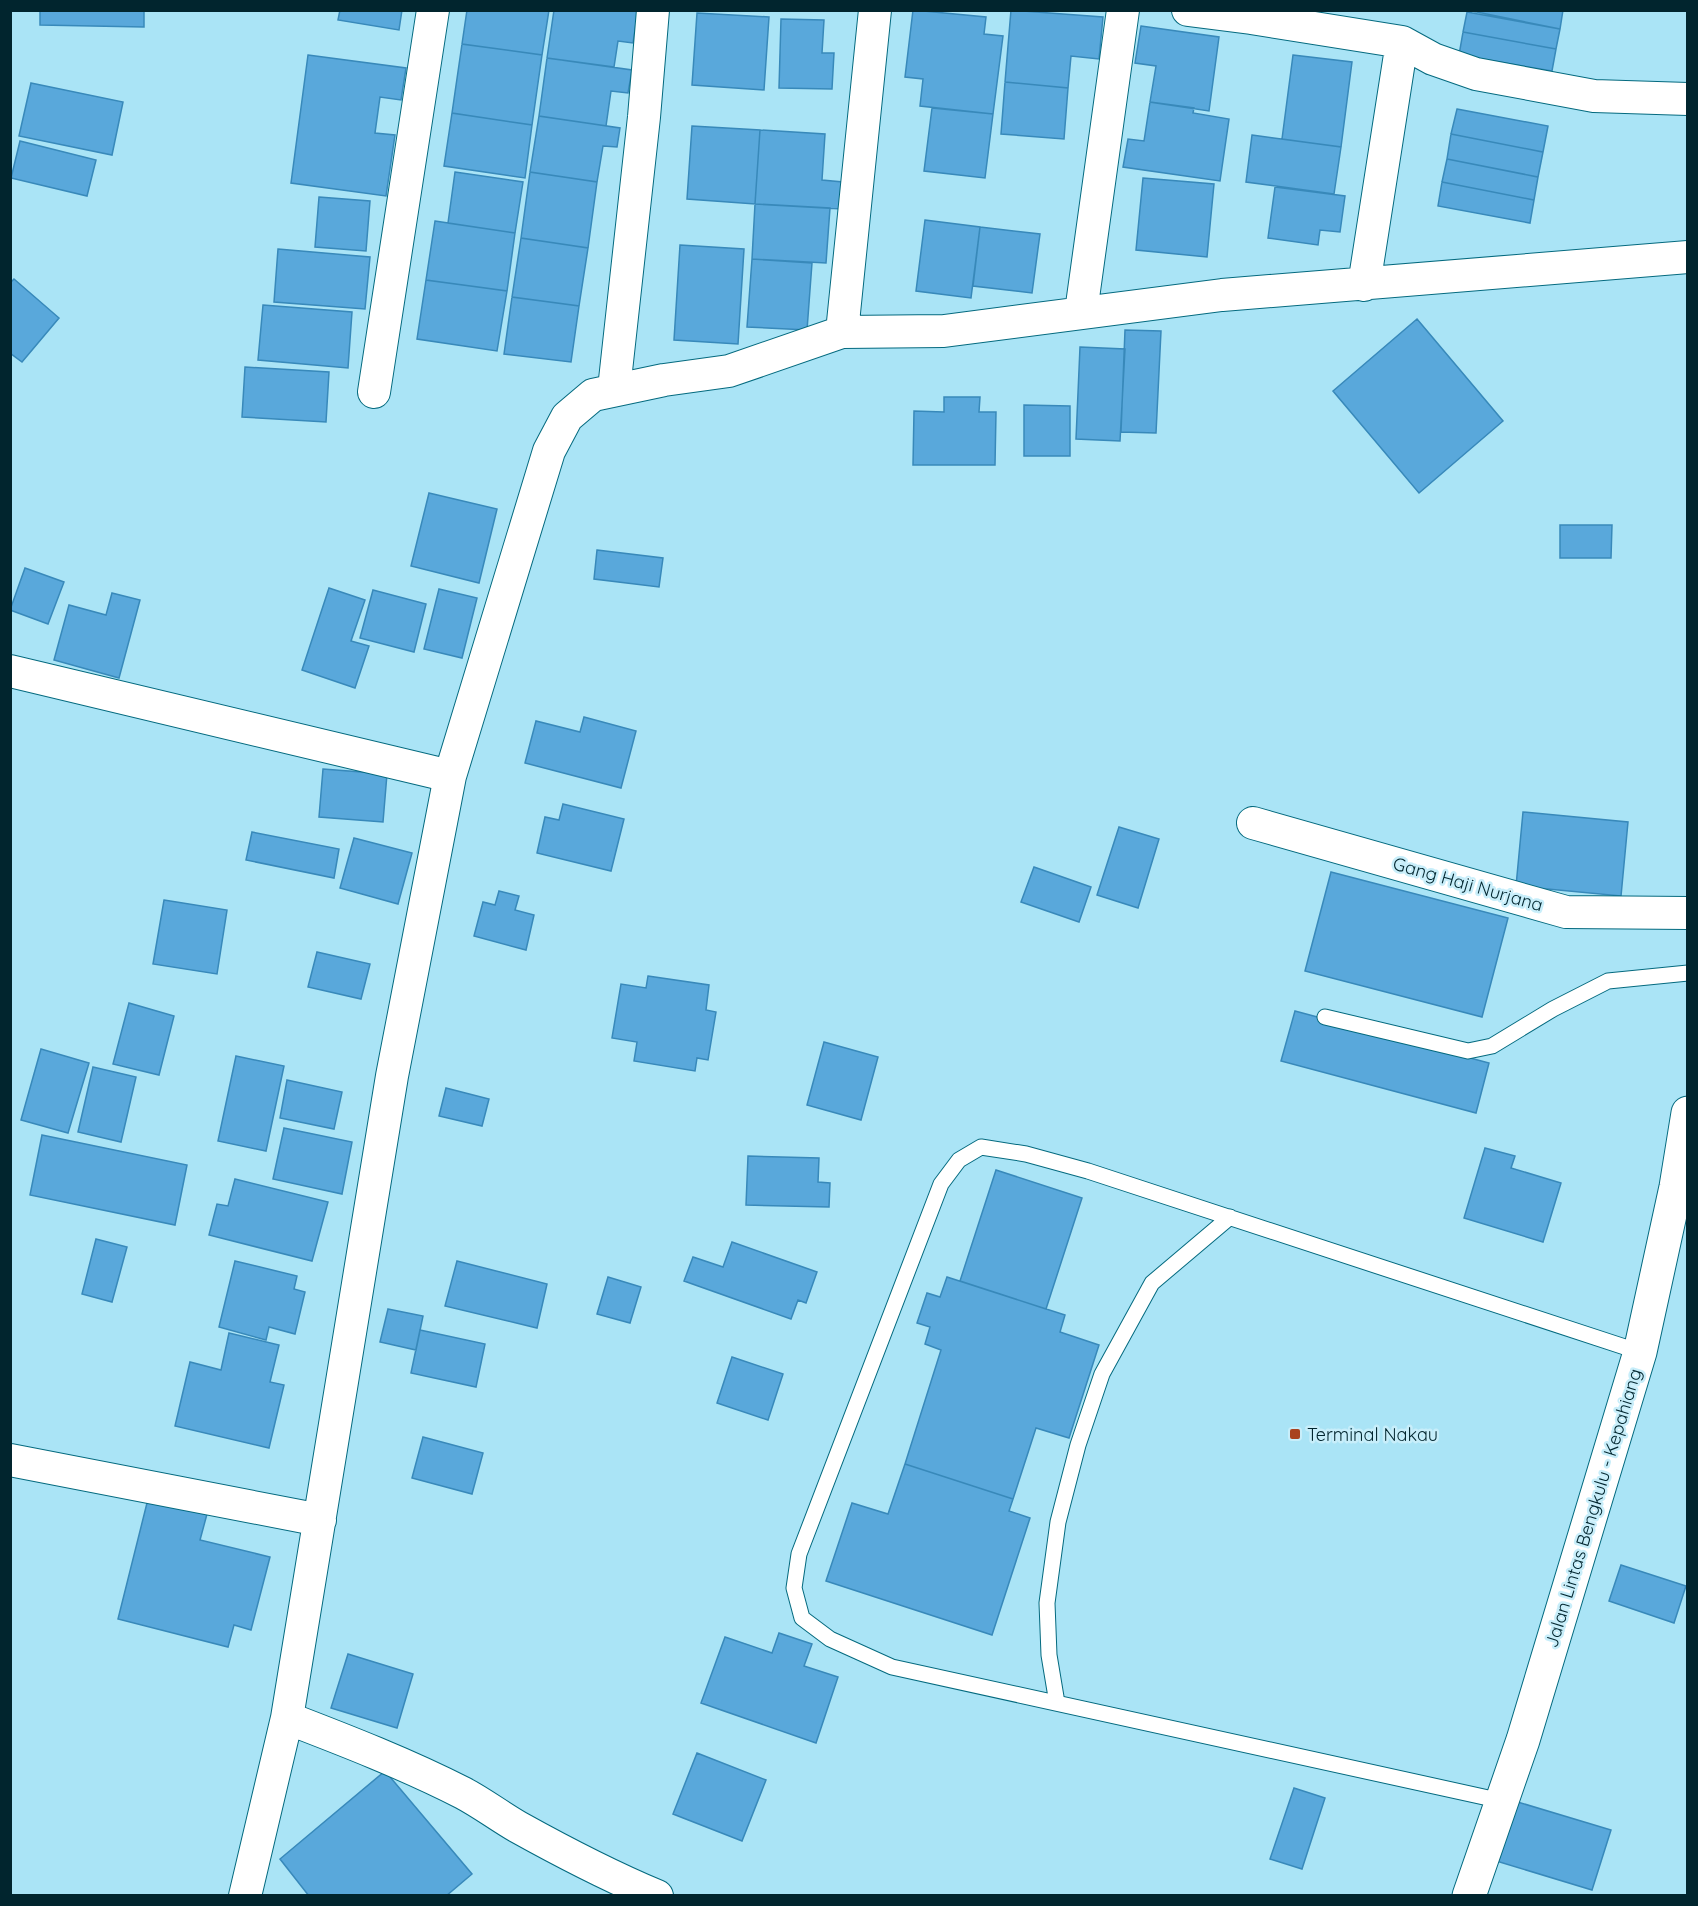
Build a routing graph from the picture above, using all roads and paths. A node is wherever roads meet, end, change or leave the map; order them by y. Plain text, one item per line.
1 (433, 10) edge
2 (653, 10) edge
3 (875, 10) edge
4 (1123, 10) edge
5 (1188, 10) edge
6 (1402, 42) junction
7 (1688, 99) edge
8 (1688, 257) edge
9 (1364, 285) junction
10 (1081, 312) junction
11 (842, 332) junction
12 (615, 389) junction
13 (374, 392) dead end
14 (10, 671) edge
15 (450, 776) junction
16 (1253, 823) dead end
17 (1688, 913) edge
18 (1688, 973) edge
19 (1325, 1017) dead end
20 (1688, 1113) edge
21 (1684, 1154) edge
22 (1230, 1217) junction
23 (1640, 1352) junction
24 (10, 1460) edge
25 (320, 1520) junction
26 (1057, 1703) junction
27 (287, 1718) junction
28 (1502, 1801) junction
29 (245, 1896) edge
30 (657, 1896) edge
31 (1469, 1896) edge

1 - 13 street
2 - 12 street
3 - 11 street
4 - 10 street
5 - 6 street
6 - 7 street
6 - 9 street
8 - 9 street
9 - 10 street
10 - 11 street
11 - 12 street
12 - 15 street
14 - 15 street
15 - 25 street
16 - 17 street, Gang Haji Nurjana
18 - 19 lane
20 - 21 highway, Jalan Lintas Bengkulu - Kepahiang
21 - 23 highway, Jalan Lintas Bengkulu - Kepahiang
22 - 23 lane
22 - 26 lane
22 - 26 lane
23 - 28 highway, Jalan Lintas Bengkulu - Kepahiang
24 - 25 street
25 - 27 street
26 - 28 lane
27 - 29 street
27 - 30 street
28 - 31 highway, Jalan Lintas Bengkulu - Kepahiang

